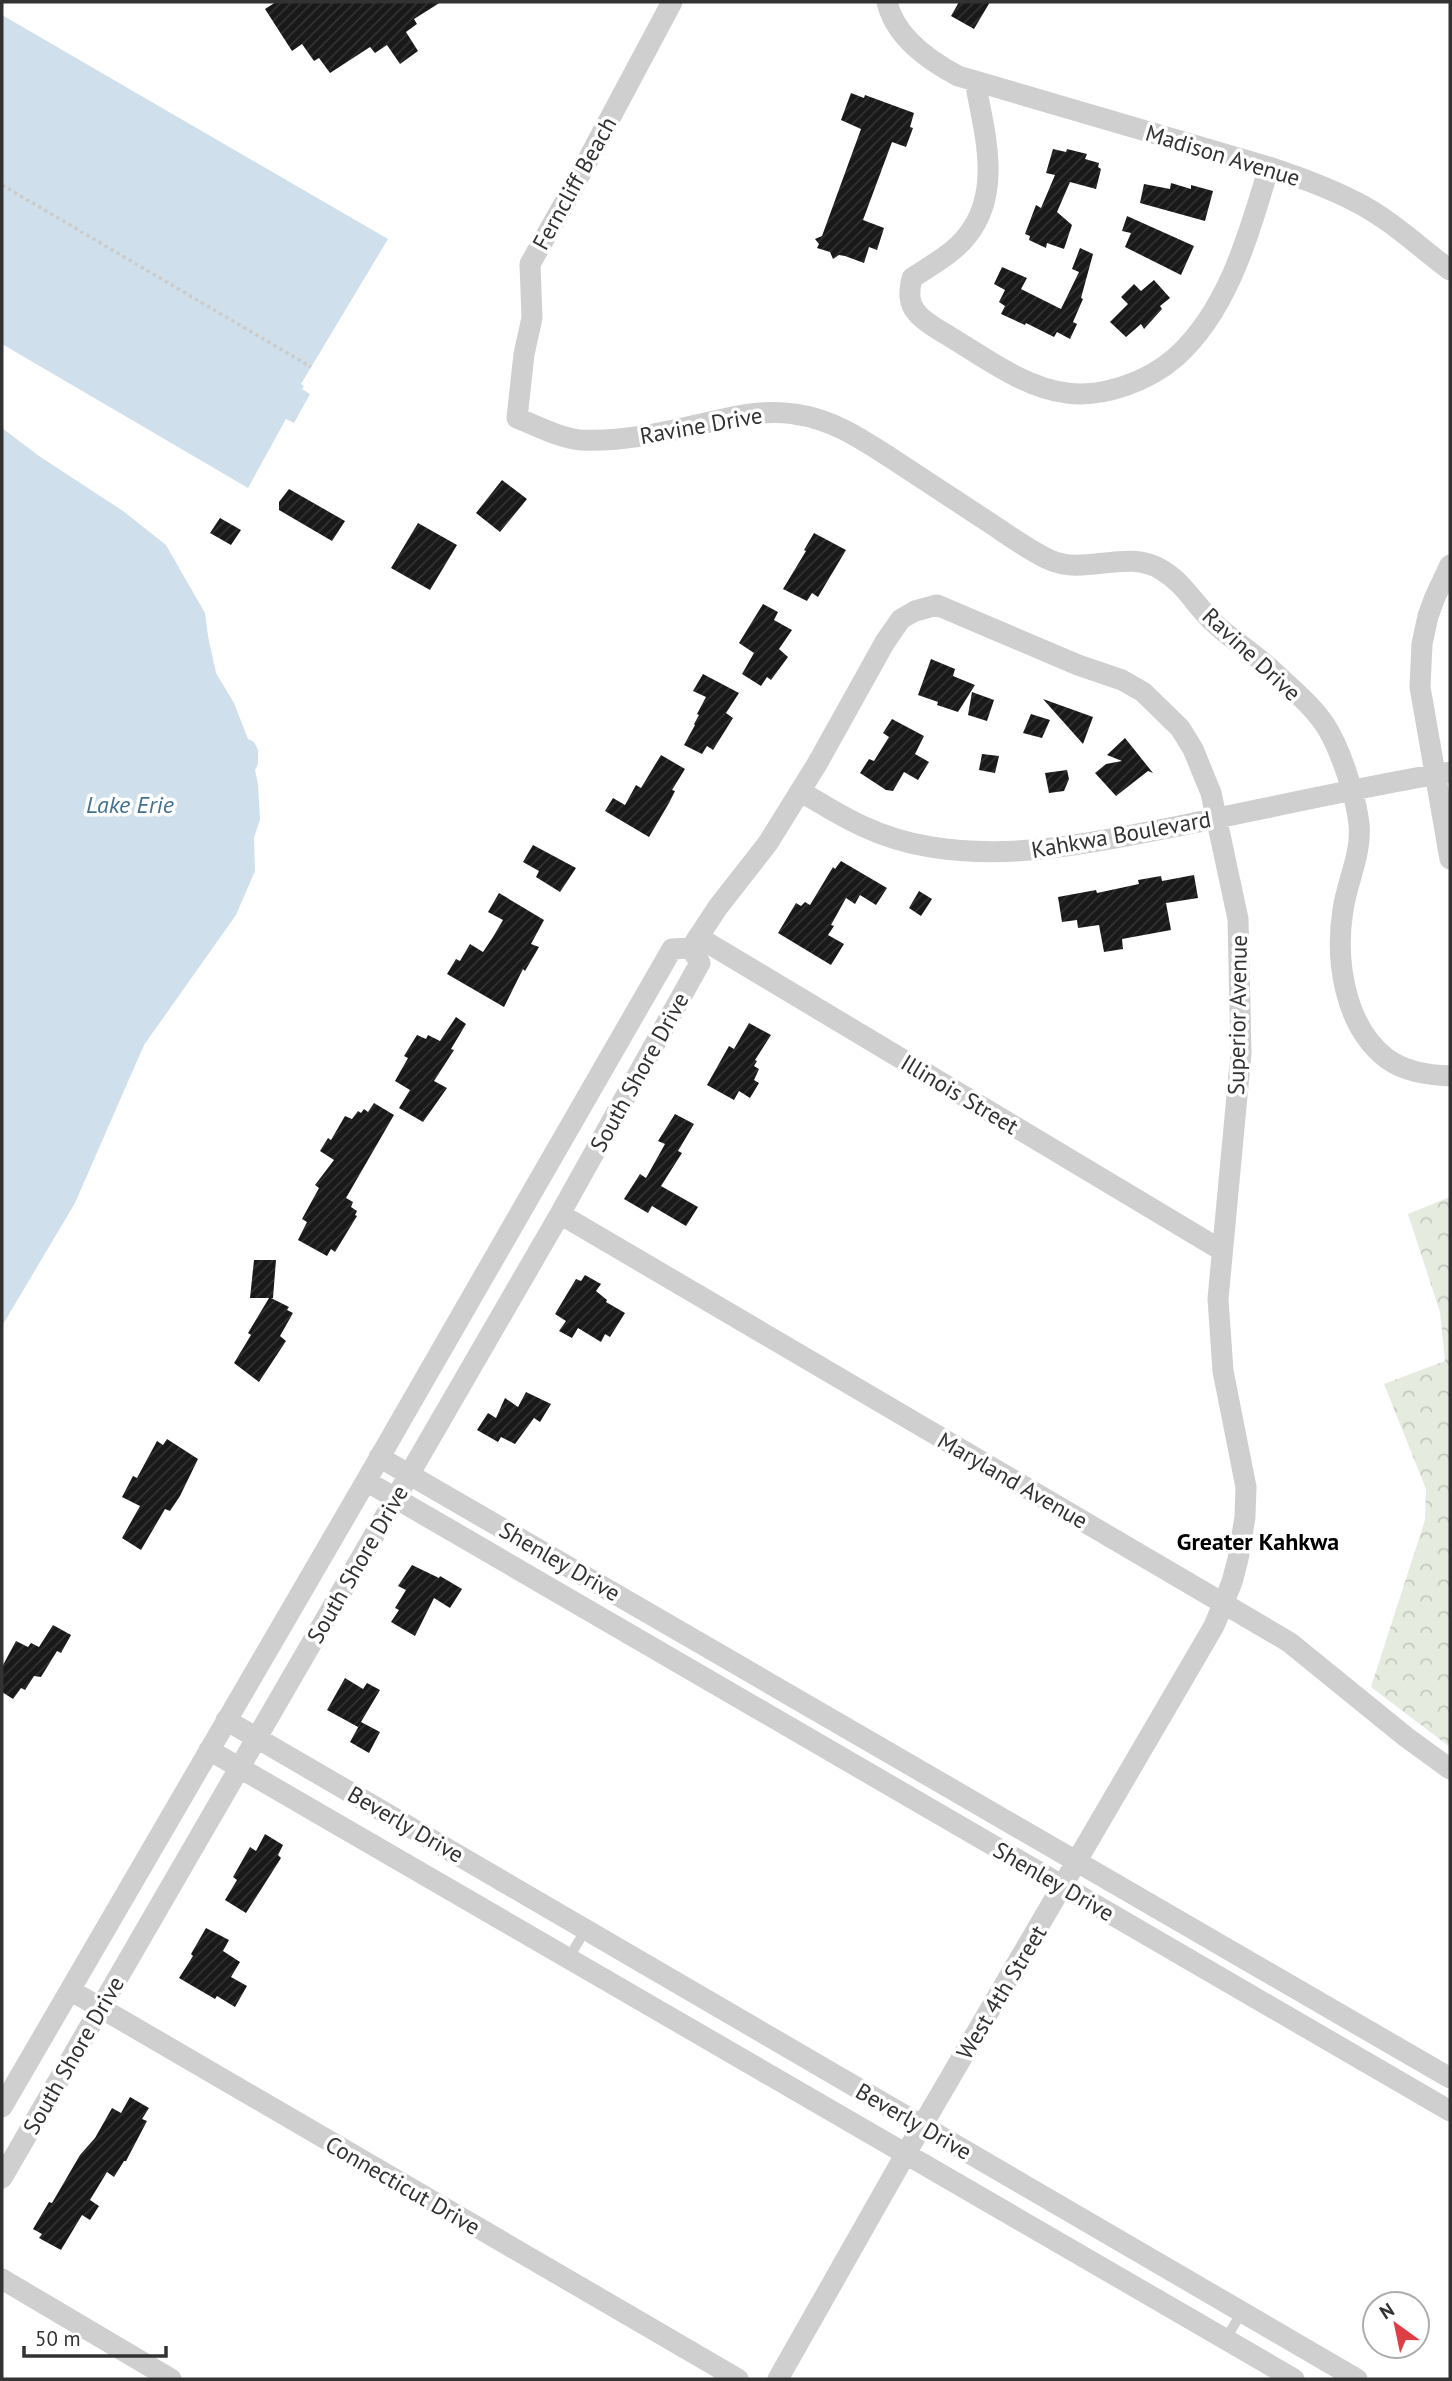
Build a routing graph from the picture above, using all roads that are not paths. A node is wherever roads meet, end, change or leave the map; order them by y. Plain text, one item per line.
1 (672, 2) edge
2 (887, 2) edge
3 (975, 81) junction
4 (1269, 167) junction
5 (1450, 270) edge
6 (517, 418) joint
7 (1450, 565) edge
8 (915, 611) joint
9 (1443, 773) edge
10 (800, 791) junction
11 (1216, 818) junction
12 (1450, 859) edge
13 (695, 943) junction
14 (1450, 1076) edge
15 (560, 1214) junction
16 (1221, 1250) junction
17 (379, 1457) junction
18 (409, 1474) junction
19 (366, 1481) junction
20 (395, 1498) junction
21 (1224, 1604) junction
22 (734, 1678) junction
23 (226, 1720) junction
24 (257, 1737) junction
25 (209, 1750) junction
26 (238, 1768) junction
27 (1450, 1769) edge
28 (1077, 1861) junction
29 (1063, 1886) junction
30 (586, 1929) junction
31 (568, 1959) junction
32 (69, 1990) junction
33 (100, 2007) junction
34 (1390, 2059) junction
35 (1450, 2078) edge
36 (2, 2107) edge
37 (1450, 2111) edge
38 (922, 2126) junction
39 (905, 2155) junction
40 (2, 2178) edge
41 (2, 2279) edge
42 (1242, 2312) junction
43 (1226, 2340) junction
44 (171, 2379) edge
45 (738, 2379) edge
46 (779, 2379) edge
47 (1294, 2379) edge
48 (1357, 2379) edge

1 - 6 street, Ferncliff Beach
2 - 3 street, Madison Avenue
3 - 4 street, Madison Avenue
3 - 4 street
4 - 5 street, Madison Avenue
6 - 14 street, Ravine Drive
7 - 9 street
8 - 10 street, South Shore Drive
8 - 11 street, Superior Avenue
9 - 11 street, Kahkwa Boulevard
9 - 12 street
10 - 11 street, Kahkwa Boulevard
10 - 13 street, South Shore Drive
11 - 16 street, Superior Avenue
13 - 15 street, South Shore Drive
13 - 16 street, Illinois Street
13 - 17 street, South Shore Drive
15 - 18 street, South Shore Drive
15 - 21 street, Maryland Avenue
16 - 21 street, Superior Avenue
17 - 18 street, Shenley Drive
17 - 19 street, South Shore Drive
18 - 20 street, South Shore Drive
18 - 22 street, Shenley Drive
19 - 20 street, Shenley Drive
19 - 23 street, South Shore Drive
20 - 22 street, Shenley Drive
20 - 24 street, South Shore Drive
21 - 27 street, Maryland Avenue
21 - 28 street, West 4th Street
22 - 28 street, Shenley Drive
22 - 29 street, Shenley Drive
23 - 24 street, Beverly Drive
23 - 25 street, South Shore Drive
24 - 26 street, South Shore Drive
24 - 30 street, Beverly Drive
25 - 26 street, Beverly Drive
25 - 32 street, South Shore Drive
26 - 31 street, Beverly Drive
26 - 33 street, South Shore Drive
28 - 29 street, West 4th Street
28 - 34 street, Shenley Drive
29 - 34 street, Shenley Drive
29 - 38 street, West 4th Street
30 - 31 lane
30 - 38 street, Beverly Drive
31 - 39 street, Beverly Drive
32 - 33 street, Connecticut Drive
32 - 36 street, South Shore Drive
33 - 40 street, South Shore Drive
33 - 45 street, Connecticut Drive
34 - 35 street, Shenley Drive
34 - 37 street, Shenley Drive
38 - 39 street, West 4th Street
38 - 42 street, Beverly Drive
39 - 43 street, Beverly Drive
39 - 46 street, West 4th Street
41 - 44 street
42 - 43 lane
42 - 48 street, Beverly Drive
43 - 47 street, Beverly Drive

